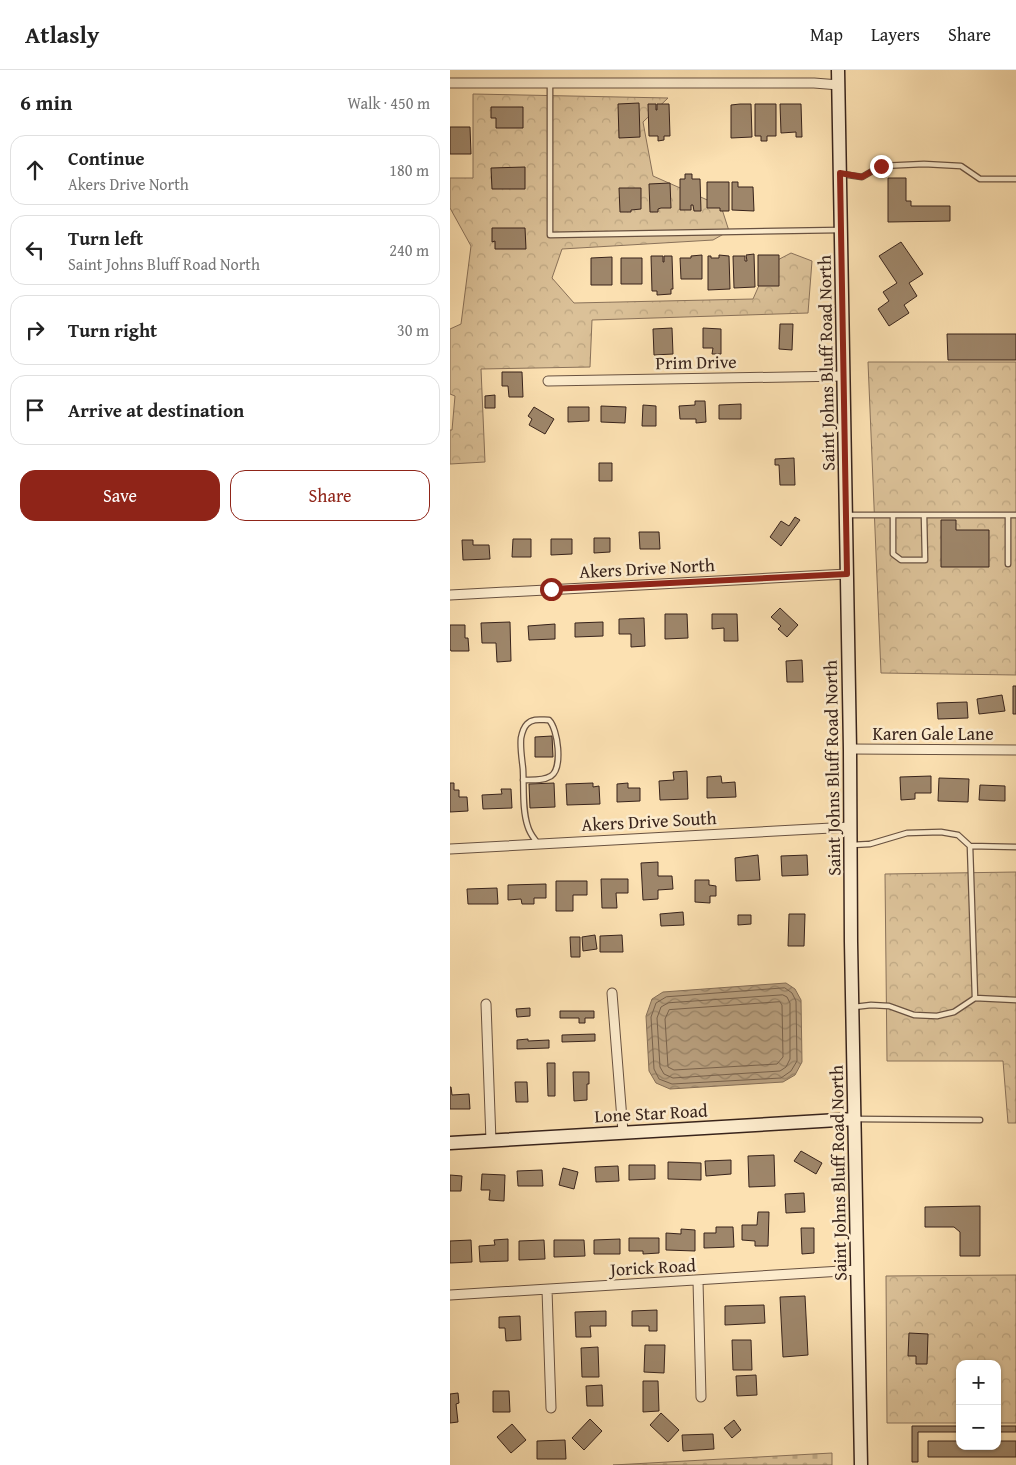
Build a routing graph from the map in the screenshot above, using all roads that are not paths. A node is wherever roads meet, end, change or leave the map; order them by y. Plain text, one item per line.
1 (838, 70) edge
2 (550, 83) junction
3 (450, 84) edge
4 (838, 85) junction
5 (840, 173) junction
6 (1016, 179) edge
7 (842, 230) junction
8 (844, 376) junction
9 (548, 381) dead end
10 (893, 515) junction
11 (924, 515) junction
12 (1008, 515) junction
13 (1016, 515) edge
14 (846, 516) junction
15 (1008, 564) dead end
16 (847, 574) junction
17 (450, 595) edge
18 (850, 749) junction
19 (1016, 750) edge
20 (523, 780) junction
21 (850, 826) junction
22 (538, 844) junction
23 (850, 845) junction
24 (970, 846) junction
25 (1016, 846) edge
26 (450, 849) edge
27 (612, 993) dead end
28 (975, 998) junction
29 (1016, 1000) edge
30 (486, 1004) dead end
31 (852, 1007) junction
32 (855, 1119) junction
33 (980, 1120) dead end
34 (622, 1132) junction
35 (491, 1141) junction
36 (450, 1143) edge
37 (858, 1270) junction
38 (698, 1281) junction
39 (547, 1290) junction
40 (450, 1295) edge
41 (701, 1398) dead end
42 (551, 1408) dead end
43 (861, 1465) edge

1 - 4 main road, Saint Johns Bluff Road North
2 - 3 street
2 - 4 street
2 - 7 lane
4 - 5 main road, Saint Johns Bluff Road North
5 - 6 lane
5 - 7 main road, Saint Johns Bluff Road North
7 - 8 main road, Saint Johns Bluff Road North
8 - 9 street, Prim Drive
8 - 14 main road, Saint Johns Bluff Road North
10 - 11 lane
10 - 11 lane
10 - 14 lane
11 - 12 lane
12 - 13 lane
12 - 15 lane
14 - 16 main road, Saint Johns Bluff Road North
16 - 17 street, Akers Drive North
16 - 18 main road, Saint Johns Bluff Road North
18 - 19 street, Karen Gale Lane
18 - 21 main road, Saint Johns Bluff Road North
20 - 20 lane
20 - 22 lane
21 - 22 street, Akers Drive South
21 - 23 main road, Saint Johns Bluff Road North
22 - 26 street, Akers Drive South
23 - 24 lane
23 - 31 main road, Saint Johns Bluff Road North
24 - 25 lane
24 - 28 lane
27 - 34 street
28 - 29 lane
28 - 31 lane
30 - 35 street
31 - 32 main road, Saint Johns Bluff Road North
32 - 33 lane
32 - 34 main road, Lone Star Road
32 - 37 main road, Saint Johns Bluff Road North
34 - 35 main road, Lone Star Road
35 - 36 main road, Lone Star Road
37 - 38 street, Jorick Road
37 - 43 main road, Saint Johns Bluff Road North
38 - 39 street, Jorick Road
38 - 41 street
39 - 40 street, Jorick Road
39 - 42 street

